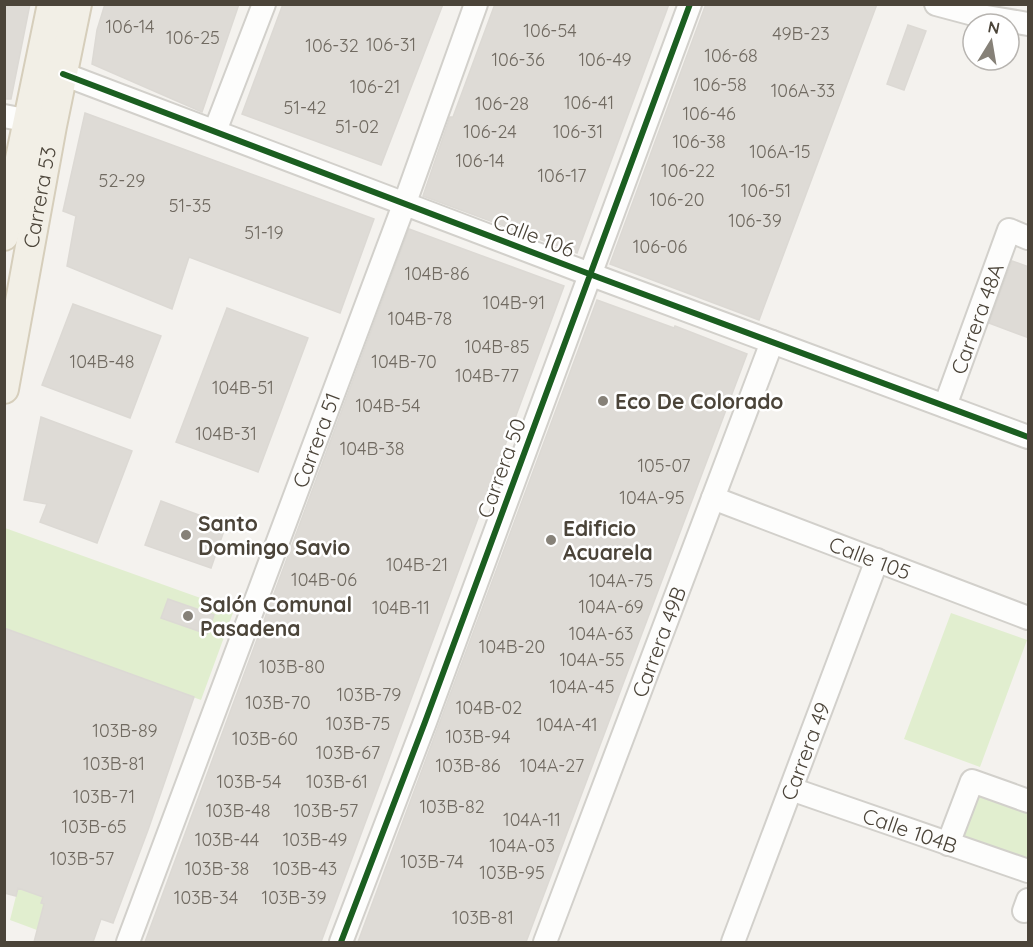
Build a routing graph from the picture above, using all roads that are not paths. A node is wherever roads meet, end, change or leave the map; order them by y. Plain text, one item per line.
1 (52, 4) edge
2 (77, 4) edge
3 (264, 4) edge
4 (477, 4) edge
5 (690, 4) edge
6 (936, 4) edge
7 (1029, 24) edge
8 (63, 74) junction
9 (27, 131) edge
10 (215, 131) junction
11 (405, 203) junction
12 (1019, 234) edge
13 (4, 236) edge
14 (590, 274) junction
15 (772, 342) junction
16 (4, 389) edge
17 (945, 406) junction
18 (1029, 437) edge
19 (713, 498) junction
20 (877, 560) junction
21 (1029, 618) edge
22 (790, 789) junction
23 (1029, 801) edge
24 (948, 844) junction
25 (1029, 871) edge
26 (128, 942) edge
27 (341, 942) edge
28 (545, 942) edge
29 (733, 942) edge

1 - 9 main road, Carrera 53
2 - 8 main road, Carrera 53
3 - 10 street
4 - 11 street, Carrera 51
5 - 14 street, Carrera 50
6 - 7 street
8 - 9 main road, Carrera 53
8 - 10 street, Calle 106
9 - 13 main road, Carrera 53
9 - 16 main road, Carrera 53
10 - 11 street, Calle 106
11 - 14 street, Calle 106
11 - 26 street, Carrera 51
12 - 17 street, Carrera 48A
14 - 15 street, Calle 106
14 - 27 street, Carrera 50
15 - 17 street, Calle 106
15 - 19 street, Carrera 49B
17 - 18 street, Calle 106
19 - 20 street, Calle 105
19 - 28 street, Carrera 49B
20 - 21 street, Calle 105
20 - 22 street, Carrera 49
22 - 24 street, Calle 104B
22 - 29 street, Carrera 49
23 - 24 street
24 - 25 street, Calle 104B

